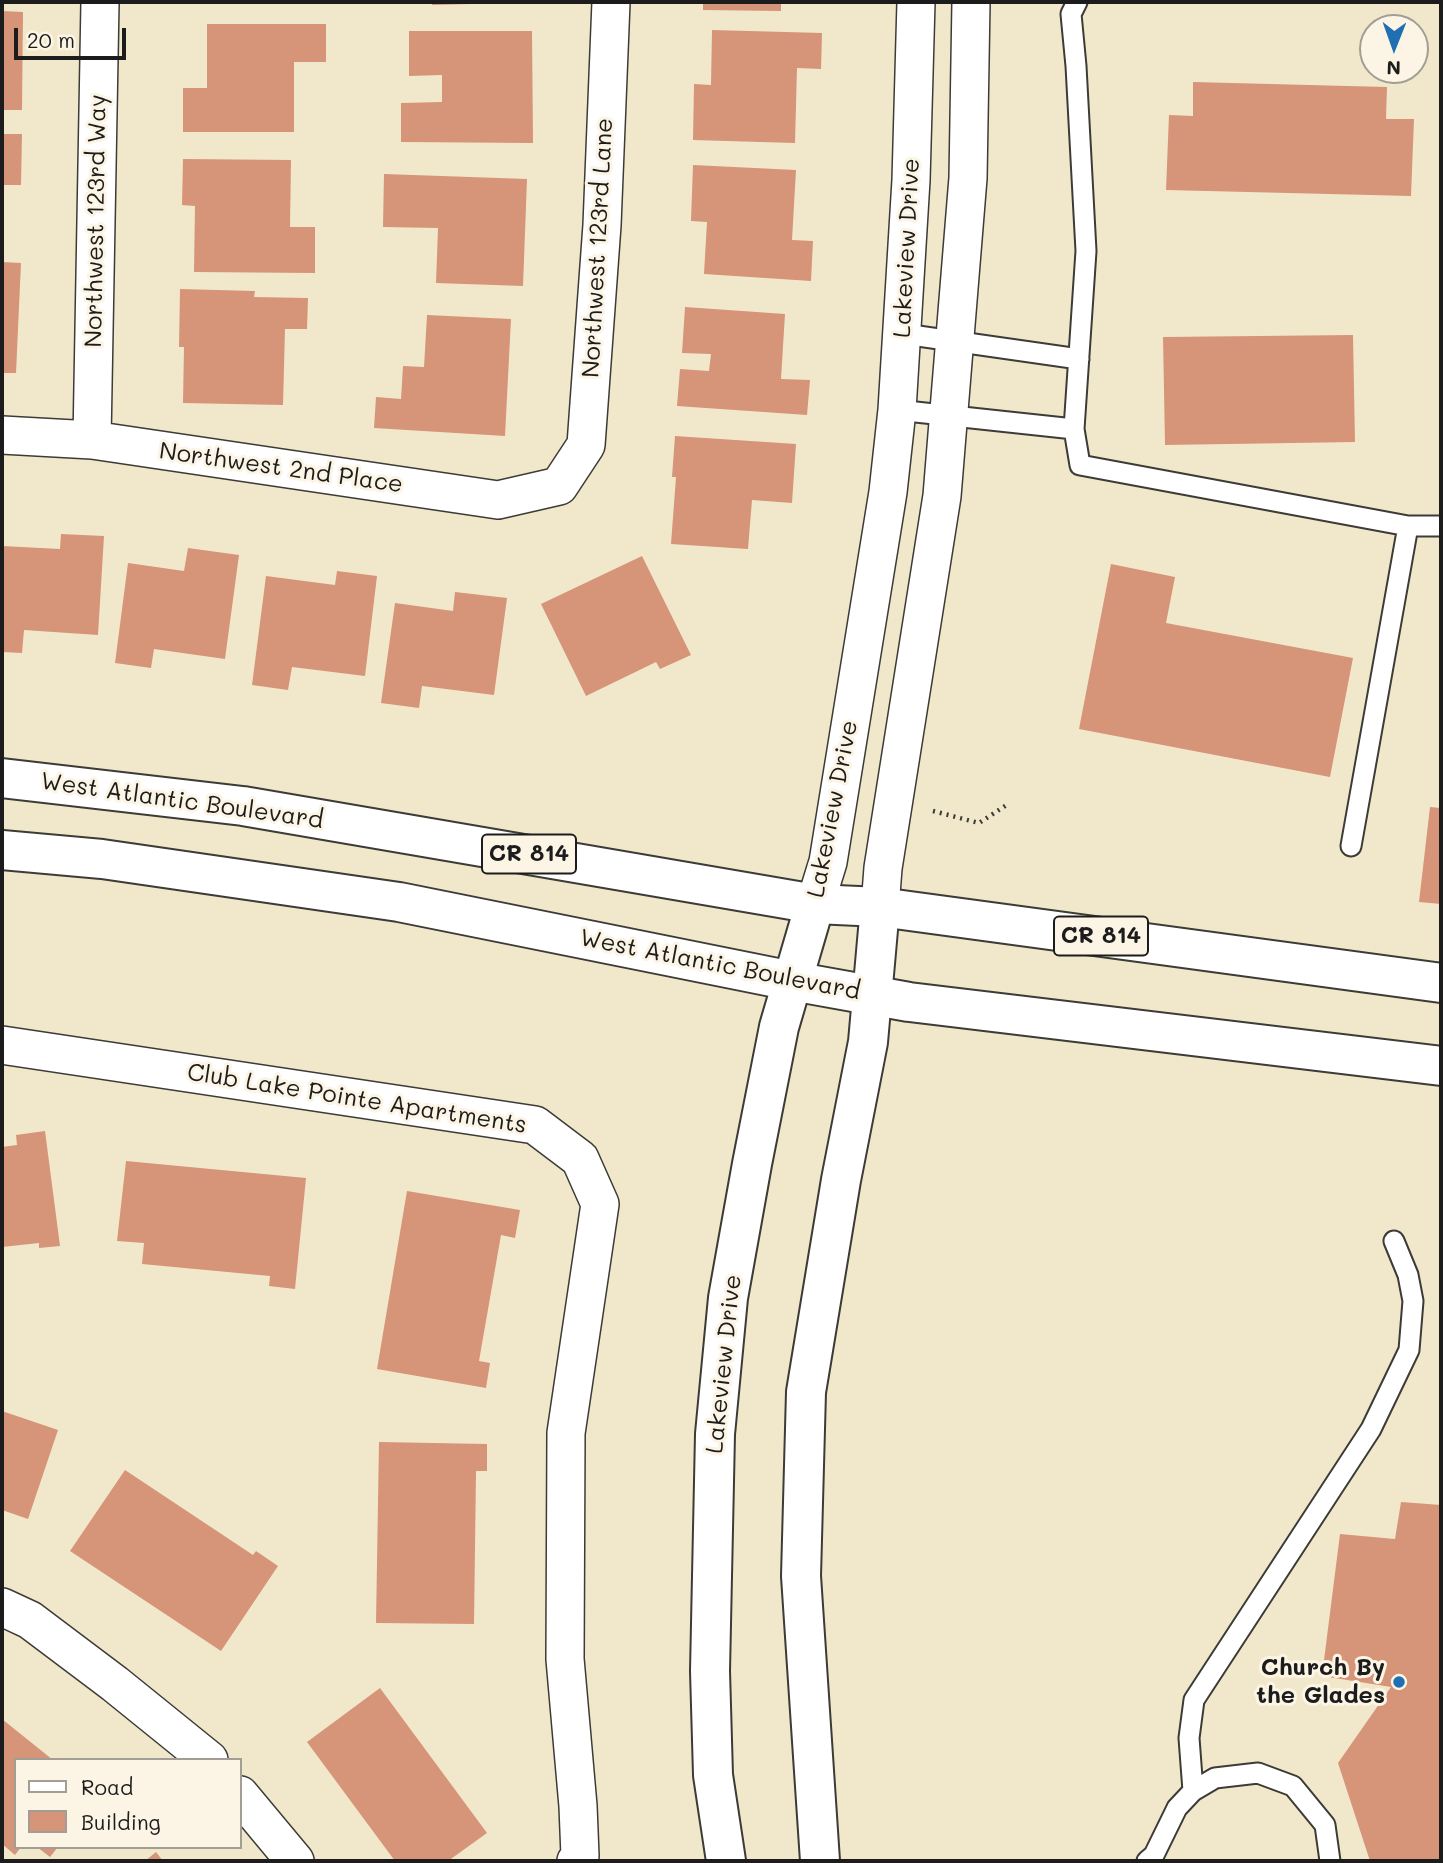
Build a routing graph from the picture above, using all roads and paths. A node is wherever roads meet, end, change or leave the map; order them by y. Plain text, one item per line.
1 (100, 2) edge
2 (611, 2) edge
3 (916, 2) edge
4 (971, 2) edge
5 (1077, 2) edge
6 (904, 334) junction
7 (956, 341) junction
8 (1079, 359) junction
9 (897, 410) junction
10 (949, 417) junction
11 (1074, 429) junction
12 (2, 435) edge
13 (92, 440) junction
14 (559, 486) joint
15 (1408, 526) junction
16 (1441, 526) edge
17 (2, 778) edge
18 (1008, 804) dead end
19 (933, 811) dead end
20 (1352, 846) dead end
21 (2, 850) edge
22 (815, 904) junction
23 (880, 906) junction
24 (792, 981) junction
25 (1441, 982) edge
26 (872, 994) junction
27 (2, 1045) edge
28 (1441, 1066) edge
29 (1394, 1241) dead end
30 (2, 1607) edge
31 (207, 1758) edge
32 (1193, 1791) junction
33 (242, 1797) edge
34 (295, 1861) edge
35 (576, 1861) edge
36 (726, 1861) edge
37 (820, 1861) edge
38 (1147, 1861) edge
39 (1330, 1861) edge

1 - 13 street, Northwest 123rd Way
2 - 14 street, Northwest 123rd Lane
3 - 6 street, Lakeview Drive
4 - 7 street
5 - 8 lane
6 - 7 lane
6 - 9 street, Lakeview Drive
7 - 8 lane
7 - 10 street
8 - 11 lane
9 - 10 lane
9 - 22 street, Lakeview Drive
10 - 11 lane
10 - 23 street
11 - 15 lane
12 - 13 street, Northwest 2nd Place
13 - 14 street, Northwest 2nd Place
15 - 16 lane
15 - 20 lane
17 - 22 main road, West Atlantic Boulevard / CR 814
18 - 19 path
21 - 24 main road, West Atlantic Boulevard
22 - 23 main road, West Atlantic Boulevard / CR 814
22 - 24 main road, Lakeview Drive
23 - 25 main road, West Atlantic Boulevard / CR 814
23 - 26 main road
24 - 26 main road, West Atlantic Boulevard
24 - 36 main road, Lakeview Drive
26 - 28 main road, West Atlantic Boulevard
26 - 37 main road
27 - 35 street, Club Lake Pointe Apartments
29 - 32 lane
30 - 31 street
32 - 38 lane
32 - 39 lane
33 - 34 street

